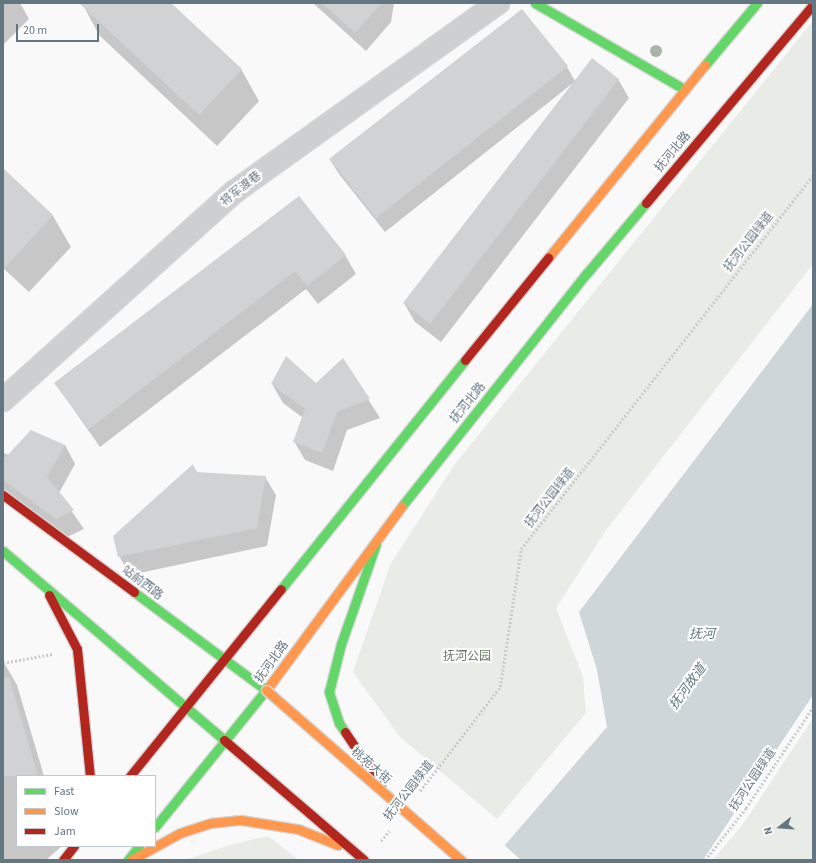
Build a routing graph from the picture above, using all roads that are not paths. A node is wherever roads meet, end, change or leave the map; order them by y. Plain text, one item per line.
1 (498, 3) edge
2 (535, 3) edge
3 (757, 3) edge
4 (813, 5) edge
5 (684, 89) junction
6 (3, 400) edge
7 (3, 494) edge
8 (379, 536) junction
9 (3, 551) edge
10 (44, 585) junction
11 (224, 660) junction
12 (266, 690) junction
13 (186, 707) junction
14 (225, 741) junction
15 (90, 775) edge
16 (131, 775) edge
17 (387, 795) junction
18 (156, 826) edge
19 (156, 846) edge
20 (73, 847) edge
21 (139, 847) edge
22 (155, 847) edge
23 (354, 852) junction
24 (63, 860) edge
25 (128, 860) edge
26 (131, 860) edge
27 (364, 860) edge
28 (461, 860) edge

1 - 6 street, 将军渡巷
2 - 5 main road
3 - 5 main road
4 - 8 main road, 抚河北路
5 - 11 main road
7 - 11 main road, 站前西路
8 - 12 main road, 抚河北路
8 - 17 main road, bridge
9 - 10 main road
10 - 13 main road
10 - 15 main road
11 - 12 main road, 站前西路
11 - 13 main road
12 - 14 main road, 抚河北路
12 - 17 main road, 桃苑大街, bridge
13 - 14 main road
13 - 16 main road
14 - 18 main road, 抚河北路
14 - 23 main road
17 - 28 main road, 桃苑大街, bridge
19 - 23 main road
20 - 24 main road
21 - 25 main road
22 - 26 main road
23 - 27 main road

